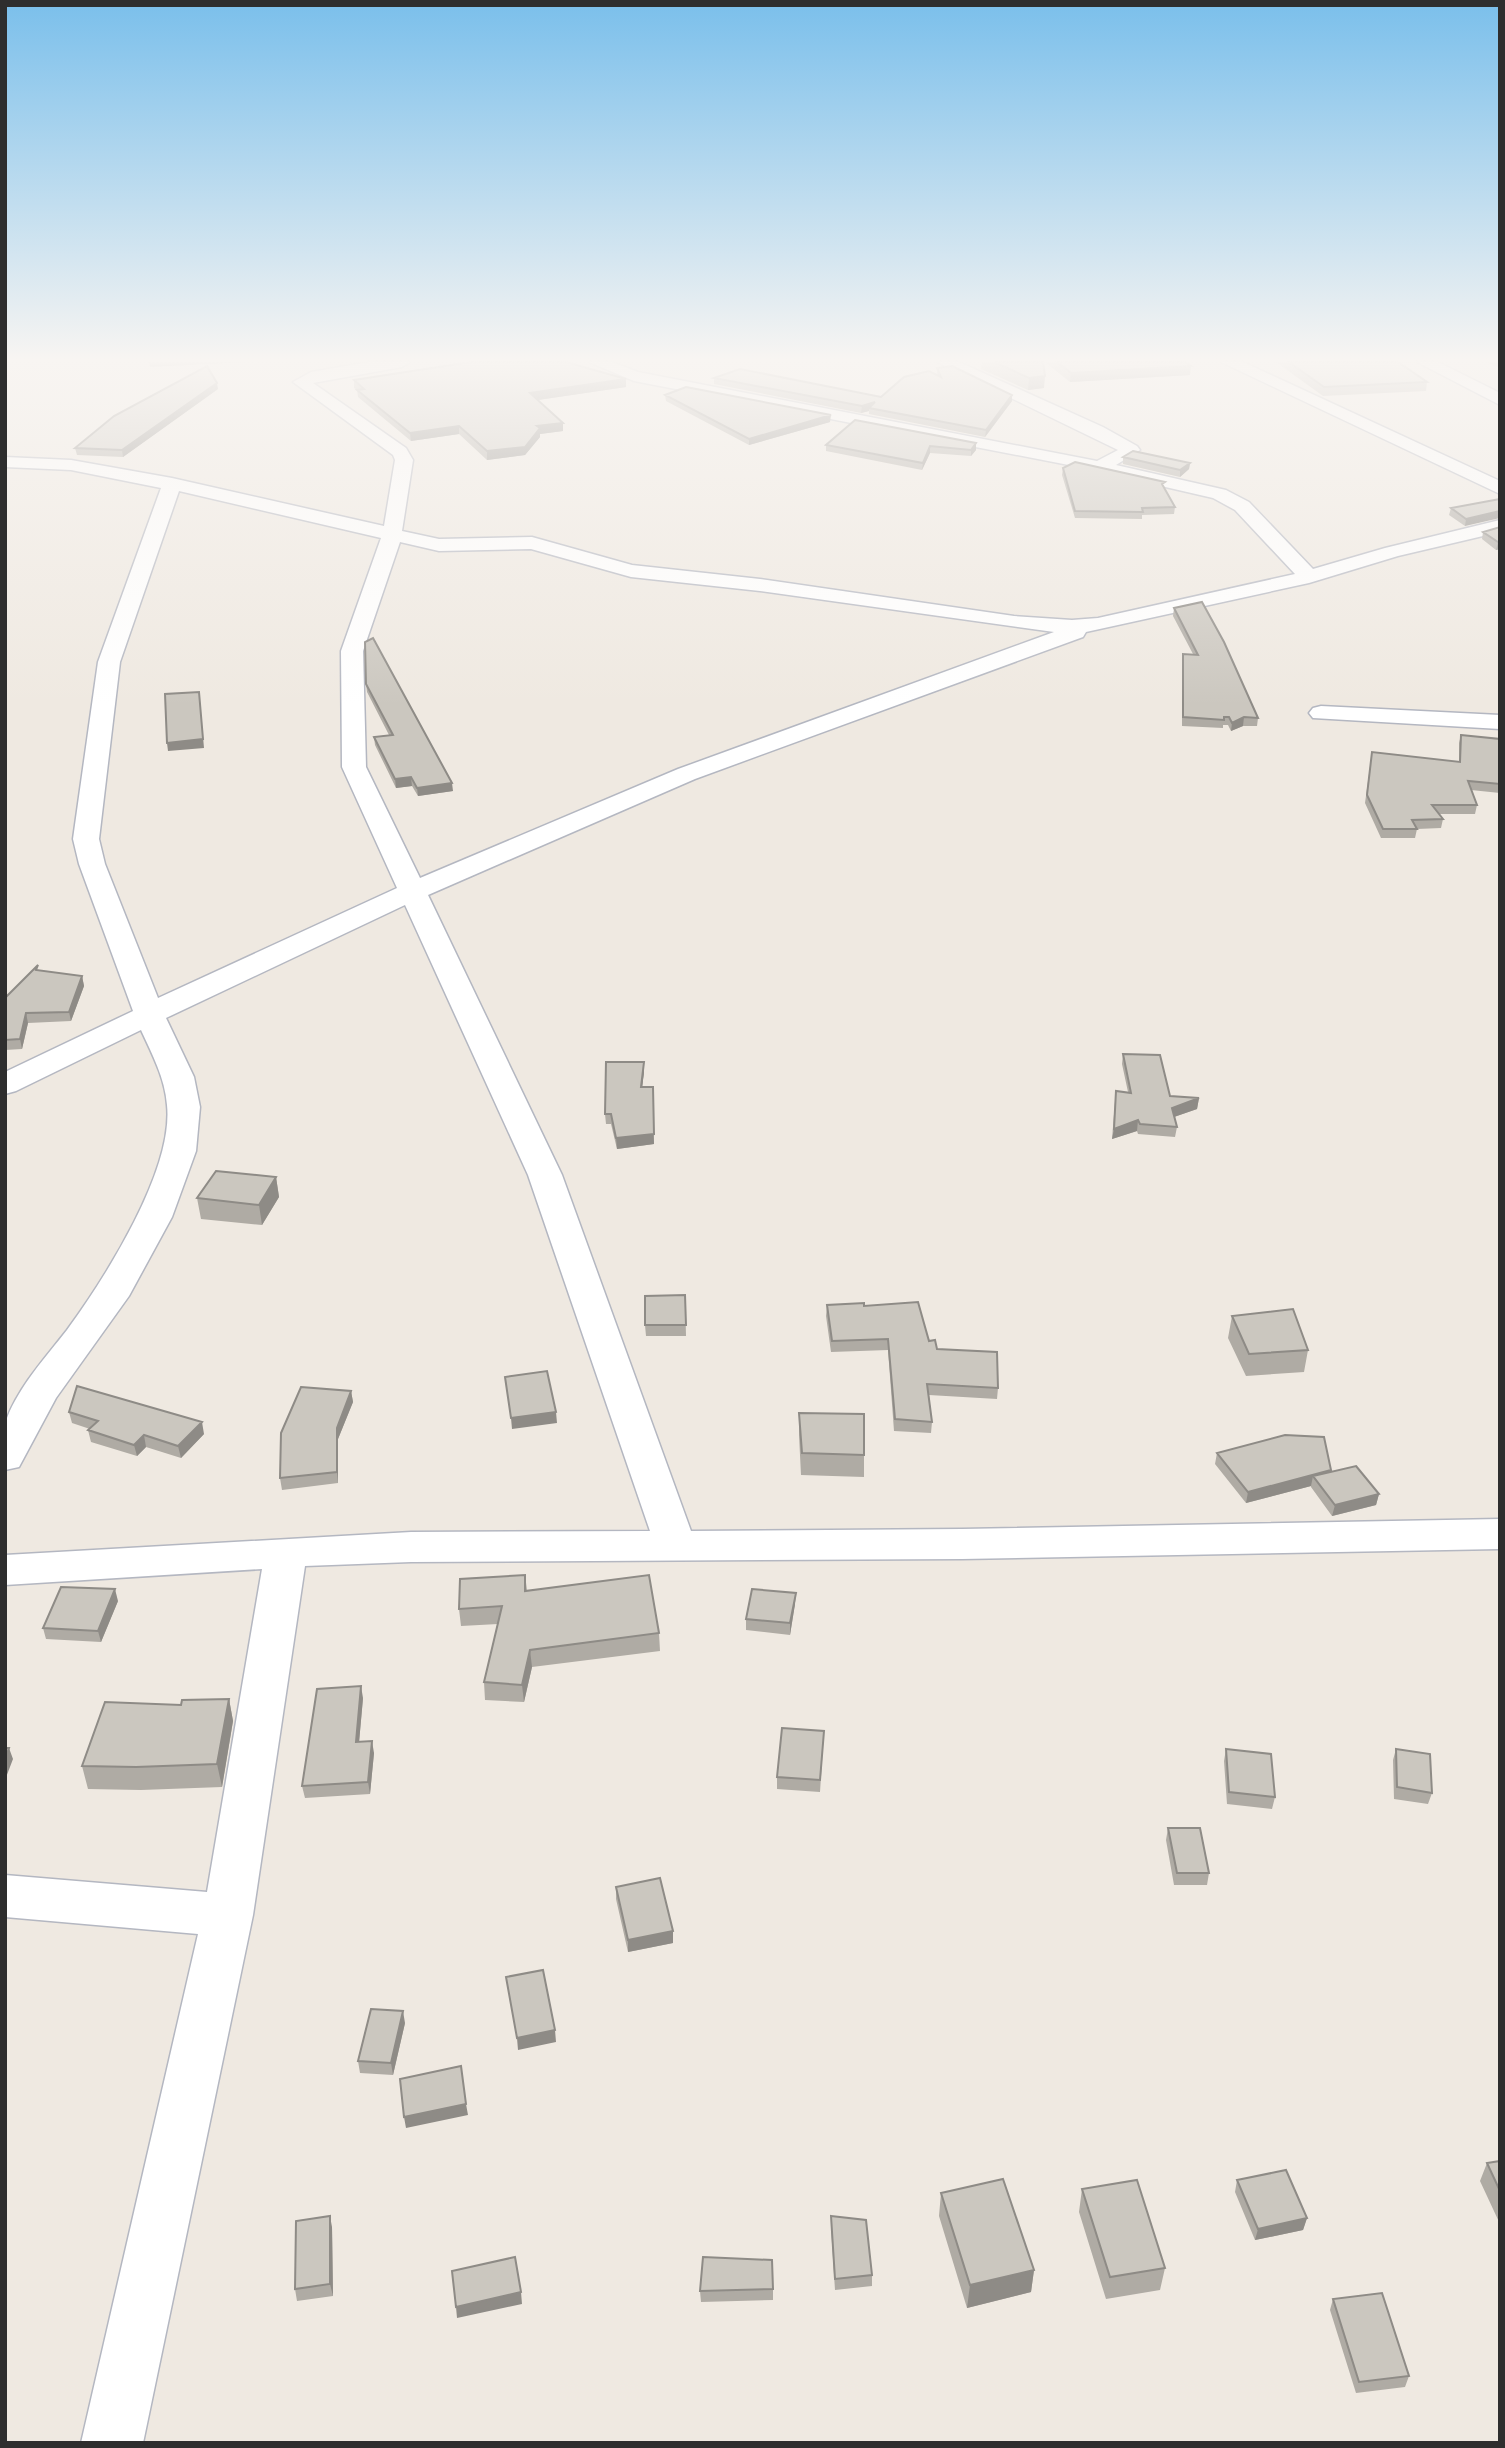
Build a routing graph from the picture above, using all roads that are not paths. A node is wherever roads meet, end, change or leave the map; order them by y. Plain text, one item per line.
1 (131, 476) edge
2 (401, 476) edge
3 (1141, 476) edge
4 (1475, 476) edge
5 (172, 484) junction
6 (1500, 488) edge
7 (1500, 526) edge
8 (392, 535) junction
9 (1308, 577) junction
10 (1098, 624) junction
11 (1321, 713) dead end
12 (1500, 722) edge
13 (411, 890) junction
14 (149, 1014) junction
15 (5, 1084) edge
16 (5, 1457) edge
17 (1500, 1534) edge
18 (676, 1546) junction
19 (286, 1552) junction
20 (5, 1570) edge
21 (5, 1896) edge
22 (228, 1915) junction
23 (113, 2443) edge

1 - 5 street
2 - 8 street
3 - 9 street
4 - 6 street
5 - 8 street
5 - 14 street
7 - 9 street
8 - 10 street
8 - 13 street
9 - 10 street
10 - 13 street
11 - 12 street
13 - 14 street
13 - 18 street
14 - 15 street
14 - 16 street
17 - 18 street
18 - 19 street
19 - 20 street
19 - 22 street
21 - 22 street
22 - 23 street

